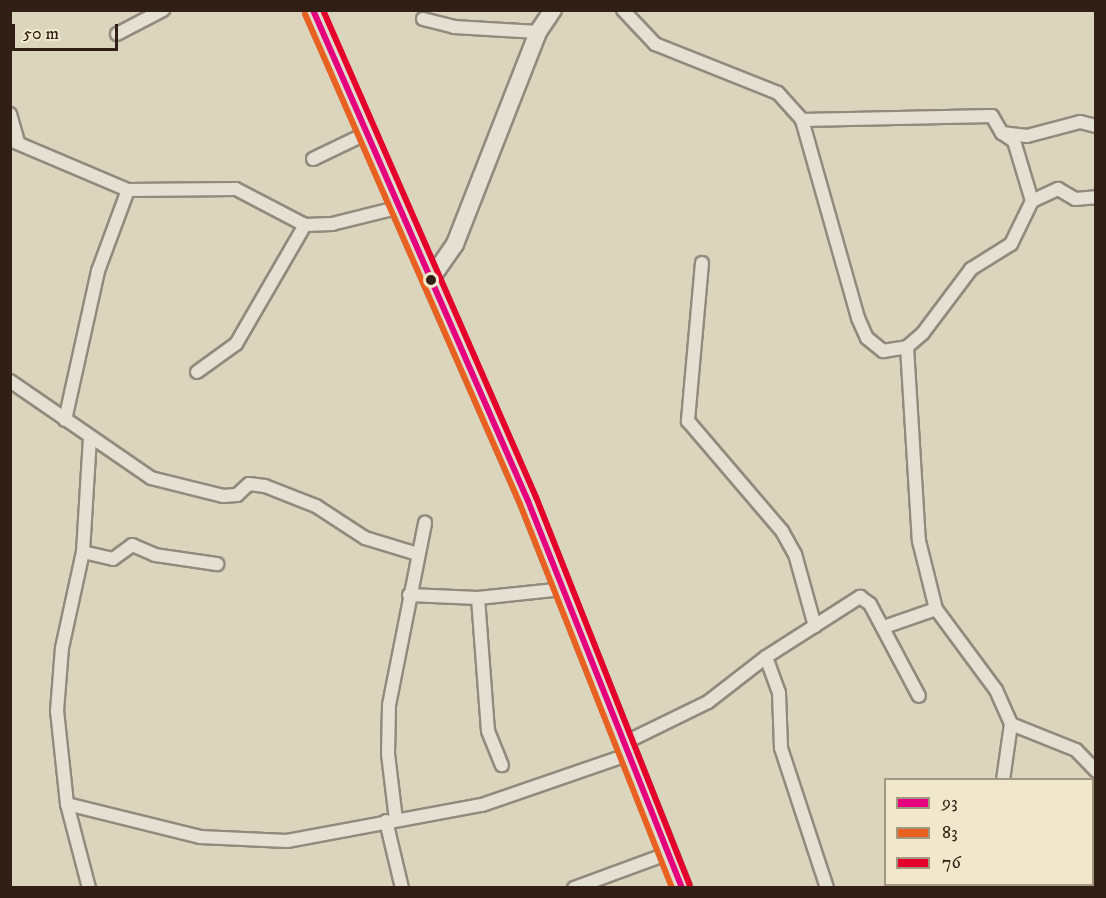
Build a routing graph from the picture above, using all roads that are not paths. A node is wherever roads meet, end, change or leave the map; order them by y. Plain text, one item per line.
1 (163, 10) edge
2 (313, 10) edge
3 (553, 10) edge
4 (623, 10) edge
5 (423, 19) dead end
6 (538, 32) junction
7 (117, 34) dead end
8 (10, 114) edge
9 (802, 120) junction
10 (1095, 126) edge
11 (367, 133) junction
12 (1002, 133) junction
13 (14, 141) edge
14 (313, 159) dead end
15 (128, 190) junction
16 (1095, 197) edge
17 (1032, 201) junction
18 (400, 207) junction
19 (304, 225) junction
20 (702, 263) dead end
21 (430, 280) junction
22 (907, 347) junction
23 (197, 372) dead end
24 (10, 381) edge
25 (65, 420) junction
26 (90, 437) junction
27 (425, 523) dead end
28 (83, 552) junction
29 (418, 554) junction
30 (217, 564) dead end
31 (563, 589) junction
32 (409, 595) junction
33 (478, 598) junction
34 (936, 609) junction
35 (815, 626) junction
36 (884, 627) junction
37 (766, 657) junction
38 (919, 696) dead end
39 (1011, 724) junction
40 (625, 750) junction
41 (502, 765) dead end
42 (1095, 771) edge
43 (1003, 778) edge
44 (67, 804) junction
45 (391, 820) junction
46 (669, 854) junction
47 (89, 888) edge
48 (402, 888) edge
49 (574, 888) edge
50 (682, 888) edge
51 (827, 888) edge

1 - 7 street
2 - 11 main road
3 - 6 main road
4 - 9 street
5 - 6 street
6 - 21 main road
8 - 13 street
9 - 12 street
9 - 22 street
10 - 12 street
11 - 14 street
11 - 18 main road
12 - 17 street
13 - 15 street
15 - 19 street
15 - 25 street
16 - 17 street
17 - 22 street
18 - 19 street
18 - 21 main road
19 - 23 street
20 - 35 street
21 - 31 main road
22 - 34 street
24 - 25 street
25 - 26 street
26 - 28 street
26 - 29 street
27 - 29 street
28 - 30 street
28 - 44 street
29 - 32 street
31 - 33 street
31 - 40 main road
32 - 33 street
32 - 45 street
33 - 41 street
34 - 36 street
34 - 39 street
35 - 36 street
35 - 37 street
36 - 38 street
37 - 40 street
37 - 51 street
39 - 42 street
39 - 43 street
40 - 45 street
40 - 46 main road
44 - 45 street
44 - 47 street
45 - 48 street
46 - 49 street
46 - 50 main road

